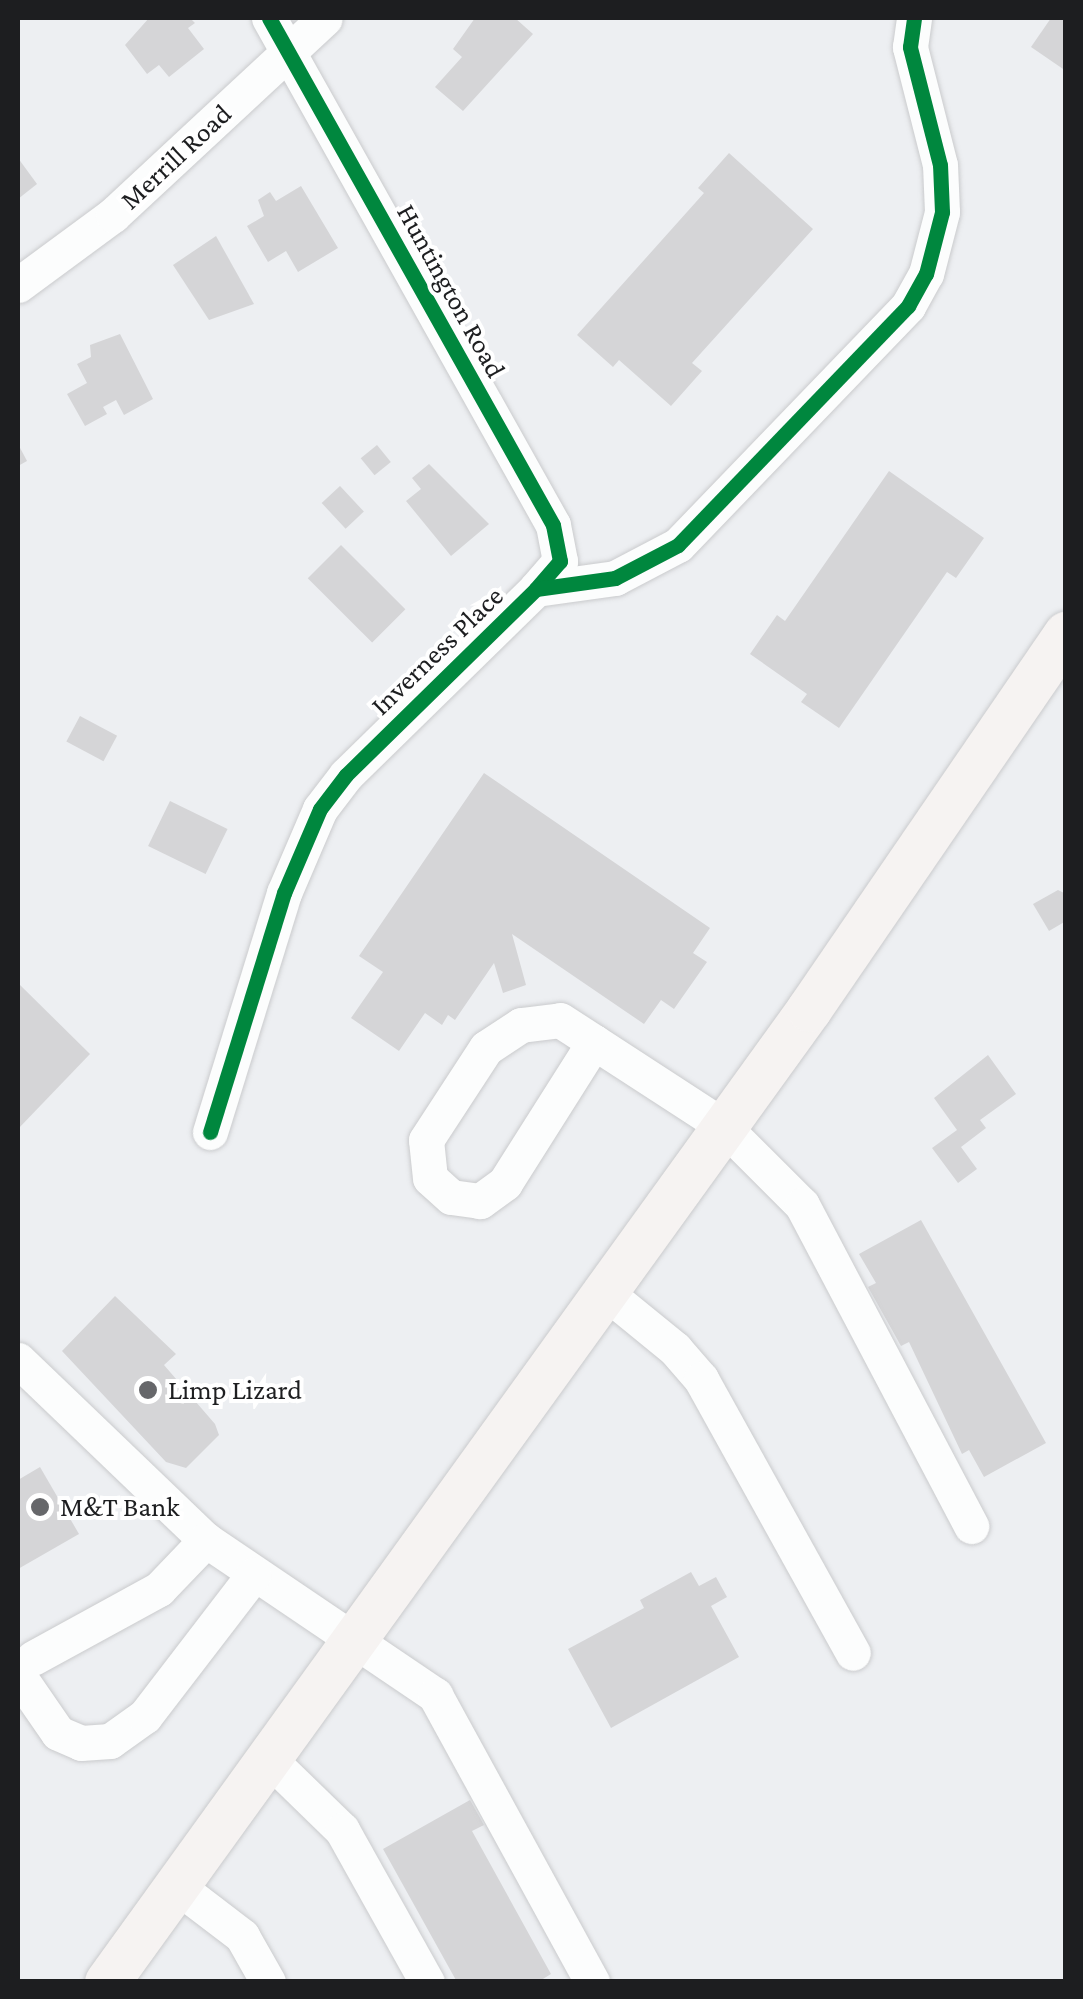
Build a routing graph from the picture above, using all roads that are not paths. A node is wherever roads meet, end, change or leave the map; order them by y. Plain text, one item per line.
1 (269, 18) edge
2 (325, 18) edge
3 (914, 18) edge
4 (288, 53) junction
5 (18, 285) edge
6 (536, 589) junction
7 (1066, 634) edge
8 (594, 1042) junction
9 (722, 1125) junction
10 (210, 1132) dead end
11 (604, 1291) junction
12 (20, 1366) edge
13 (971, 1526) dead end
14 (206, 1540) junction
15 (253, 1575) junction
16 (356, 1643) junction
17 (853, 1653) dead end
18 (25, 1666) edge
19 (270, 1760) junction
20 (178, 1887) junction
21 (107, 1982) edge
22 (268, 1982) edge
23 (427, 1982) edge
24 (592, 1982) edge

1 - 4 street, Huntington Road
2 - 4 street, Merrill Road
3 - 6 street, Inverness Place
4 - 5 street, Merrill Road
4 - 6 street, Huntington Road
6 - 10 street, Inverness Place
7 - 9 main road
8 - 8 street
8 - 9 street
9 - 11 main road
9 - 13 street
11 - 16 main road
11 - 17 street
12 - 14 street
14 - 15 street
14 - 18 street
15 - 16 street
15 - 18 street
16 - 19 main road
16 - 24 street
19 - 20 main road
19 - 23 street
20 - 21 main road
20 - 22 street

